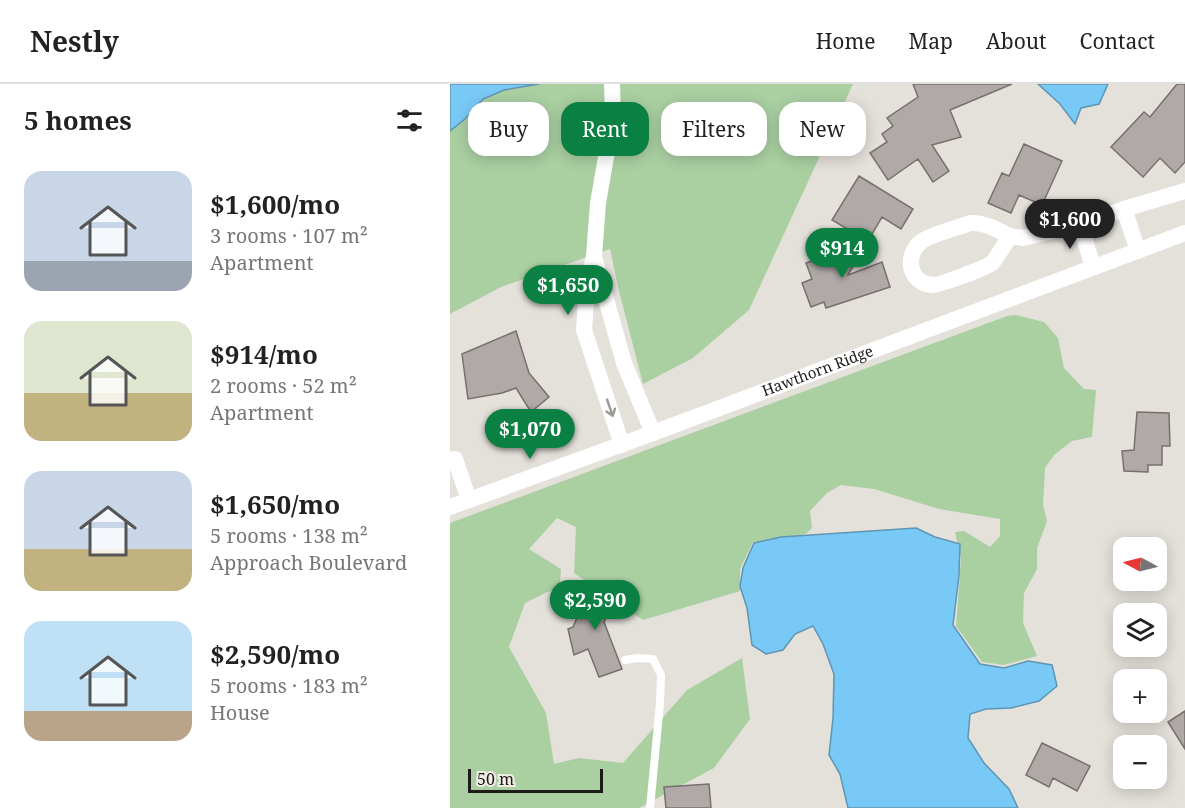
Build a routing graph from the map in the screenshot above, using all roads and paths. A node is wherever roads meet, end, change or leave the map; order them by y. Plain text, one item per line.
1 (612, 84) edge
2 (1185, 191) edge
3 (1124, 209) junction
4 (1080, 224) junction
5 (1185, 233) edge
6 (1010, 236) junction
7 (1138, 251) junction
8 (594, 256) junction
9 (1094, 267) junction
10 (653, 433) junction
11 (622, 445) junction
12 (450, 460) edge
13 (469, 500) junction
14 (450, 507) edge
15 (625, 660) dead end
16 (650, 808) edge

1 - 8 street
2 - 3 street
3 - 4 street
3 - 7 street
4 - 6 street
4 - 9 street
5 - 7 street, Hawthorn Ridge
6 - 6 street
7 - 9 street, Hawthorn Ridge
8 - 10 street
8 -> 11 street
9 - 10 street, Hawthorn Ridge
10 - 11 street, Hawthorn Ridge
11 - 13 street, Hawthorn Ridge
12 - 13 street
13 - 14 street, Hawthorn Ridge
15 - 16 lane

